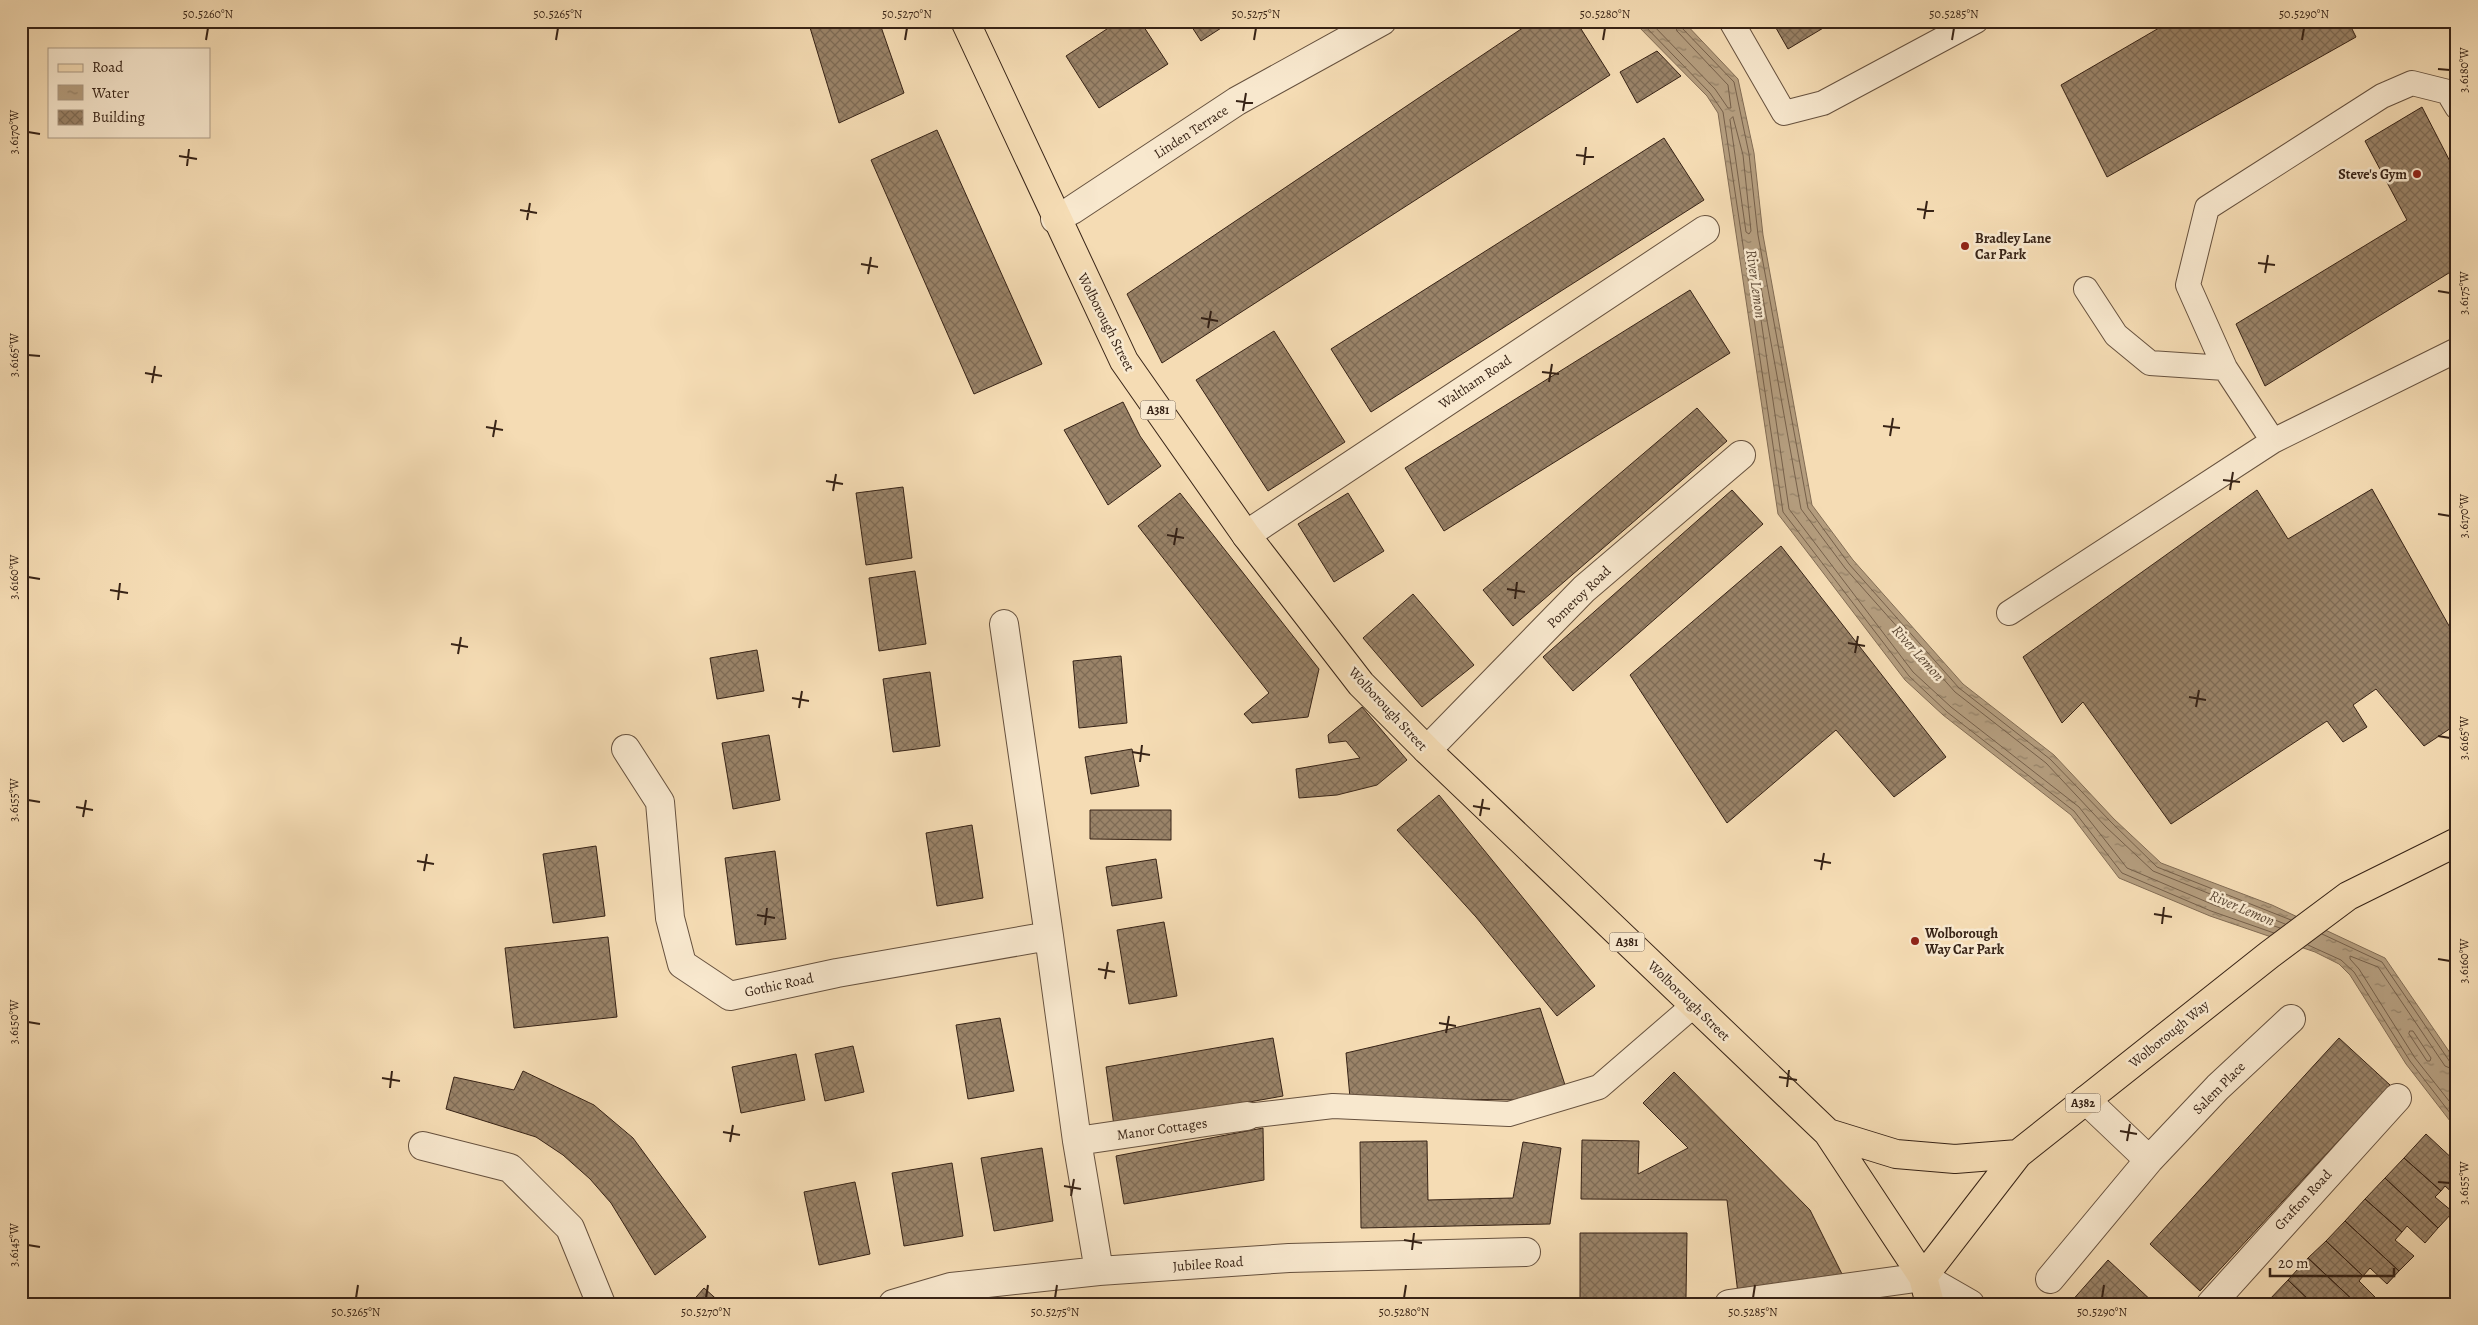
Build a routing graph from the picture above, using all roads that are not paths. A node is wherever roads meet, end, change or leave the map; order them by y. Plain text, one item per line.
1 (965, 21) edge
2 (1382, 21) edge
3 (1732, 21) edge
4 (1976, 21) edge
5 (2457, 107) edge
6 (1055, 219) junction
7 (1704, 230) dead end
8 (2086, 289) dead end
9 (2457, 350) edge
10 (2224, 368) junction
11 (2273, 441) junction
12 (1741, 456) dead end
13 (1246, 535) junction
14 (2009, 613) dead end
15 (1004, 624) dead end
16 (626, 749) dead end
17 (1426, 750) junction
18 (2457, 842) edge
19 (1049, 936) junction
20 (1694, 1005) junction
21 (2291, 1019) dead end
22 (2397, 1098) dead end
23 (2086, 1100) junction
24 (1247, 1116) joint
25 (1828, 1133) junction
26 (1077, 1141) junction
27 (423, 1146) dead end
28 (2018, 1154) junction
29 (2150, 1160) junction
30 (1526, 1252) dead end
31 (1099, 1271) junction
32 (1923, 1277) junction
33 (2050, 1279) dead end
34 (601, 1304) edge
35 (893, 1304) edge
36 (1729, 1304) edge
37 (1930, 1304) edge
38 (1970, 1304) edge
39 (2211, 1304) edge

1 - 6 main road, Wolborough Street / A381
2 - 6 street, Linden Terrace
3 - 4 lane
5 - 10 lane
6 - 13 main road, Wolborough Street / A381
7 - 13 street, Waltham Road
8 - 10 lane
9 - 11 lane
10 - 11 lane
11 - 14 lane
12 - 17 street, Pomeroy Road
13 - 17 main road, Wolborough Street / A381
15 - 19 street
16 - 19 street, Gothic Road
17 - 20 main road, Wolborough Street / A381
18 - 23 main road, Wolborough Way / A382
19 - 26 street
20 - 24 lane
20 - 25 main road, Wolborough Street / A381
21 - 29 street, Salem Place
22 - 39 street, Grafton Road
23 - 28 main road, Wolborough Way / A382
23 - 29 street
24 - 26 street, Manor Cottages
25 - 28 main road, A381
25 - 32 main road, Wolborough Street / A381
26 - 31 street
27 - 34 street
28 - 32 main road, Wolborough Way / A382
29 - 33 street, Salem Place
30 - 31 street, Jubilee Road
31 - 35 street, Jubilee Road
32 - 36 street
32 - 37 main road, Wolborough Street / A381
32 - 38 street

